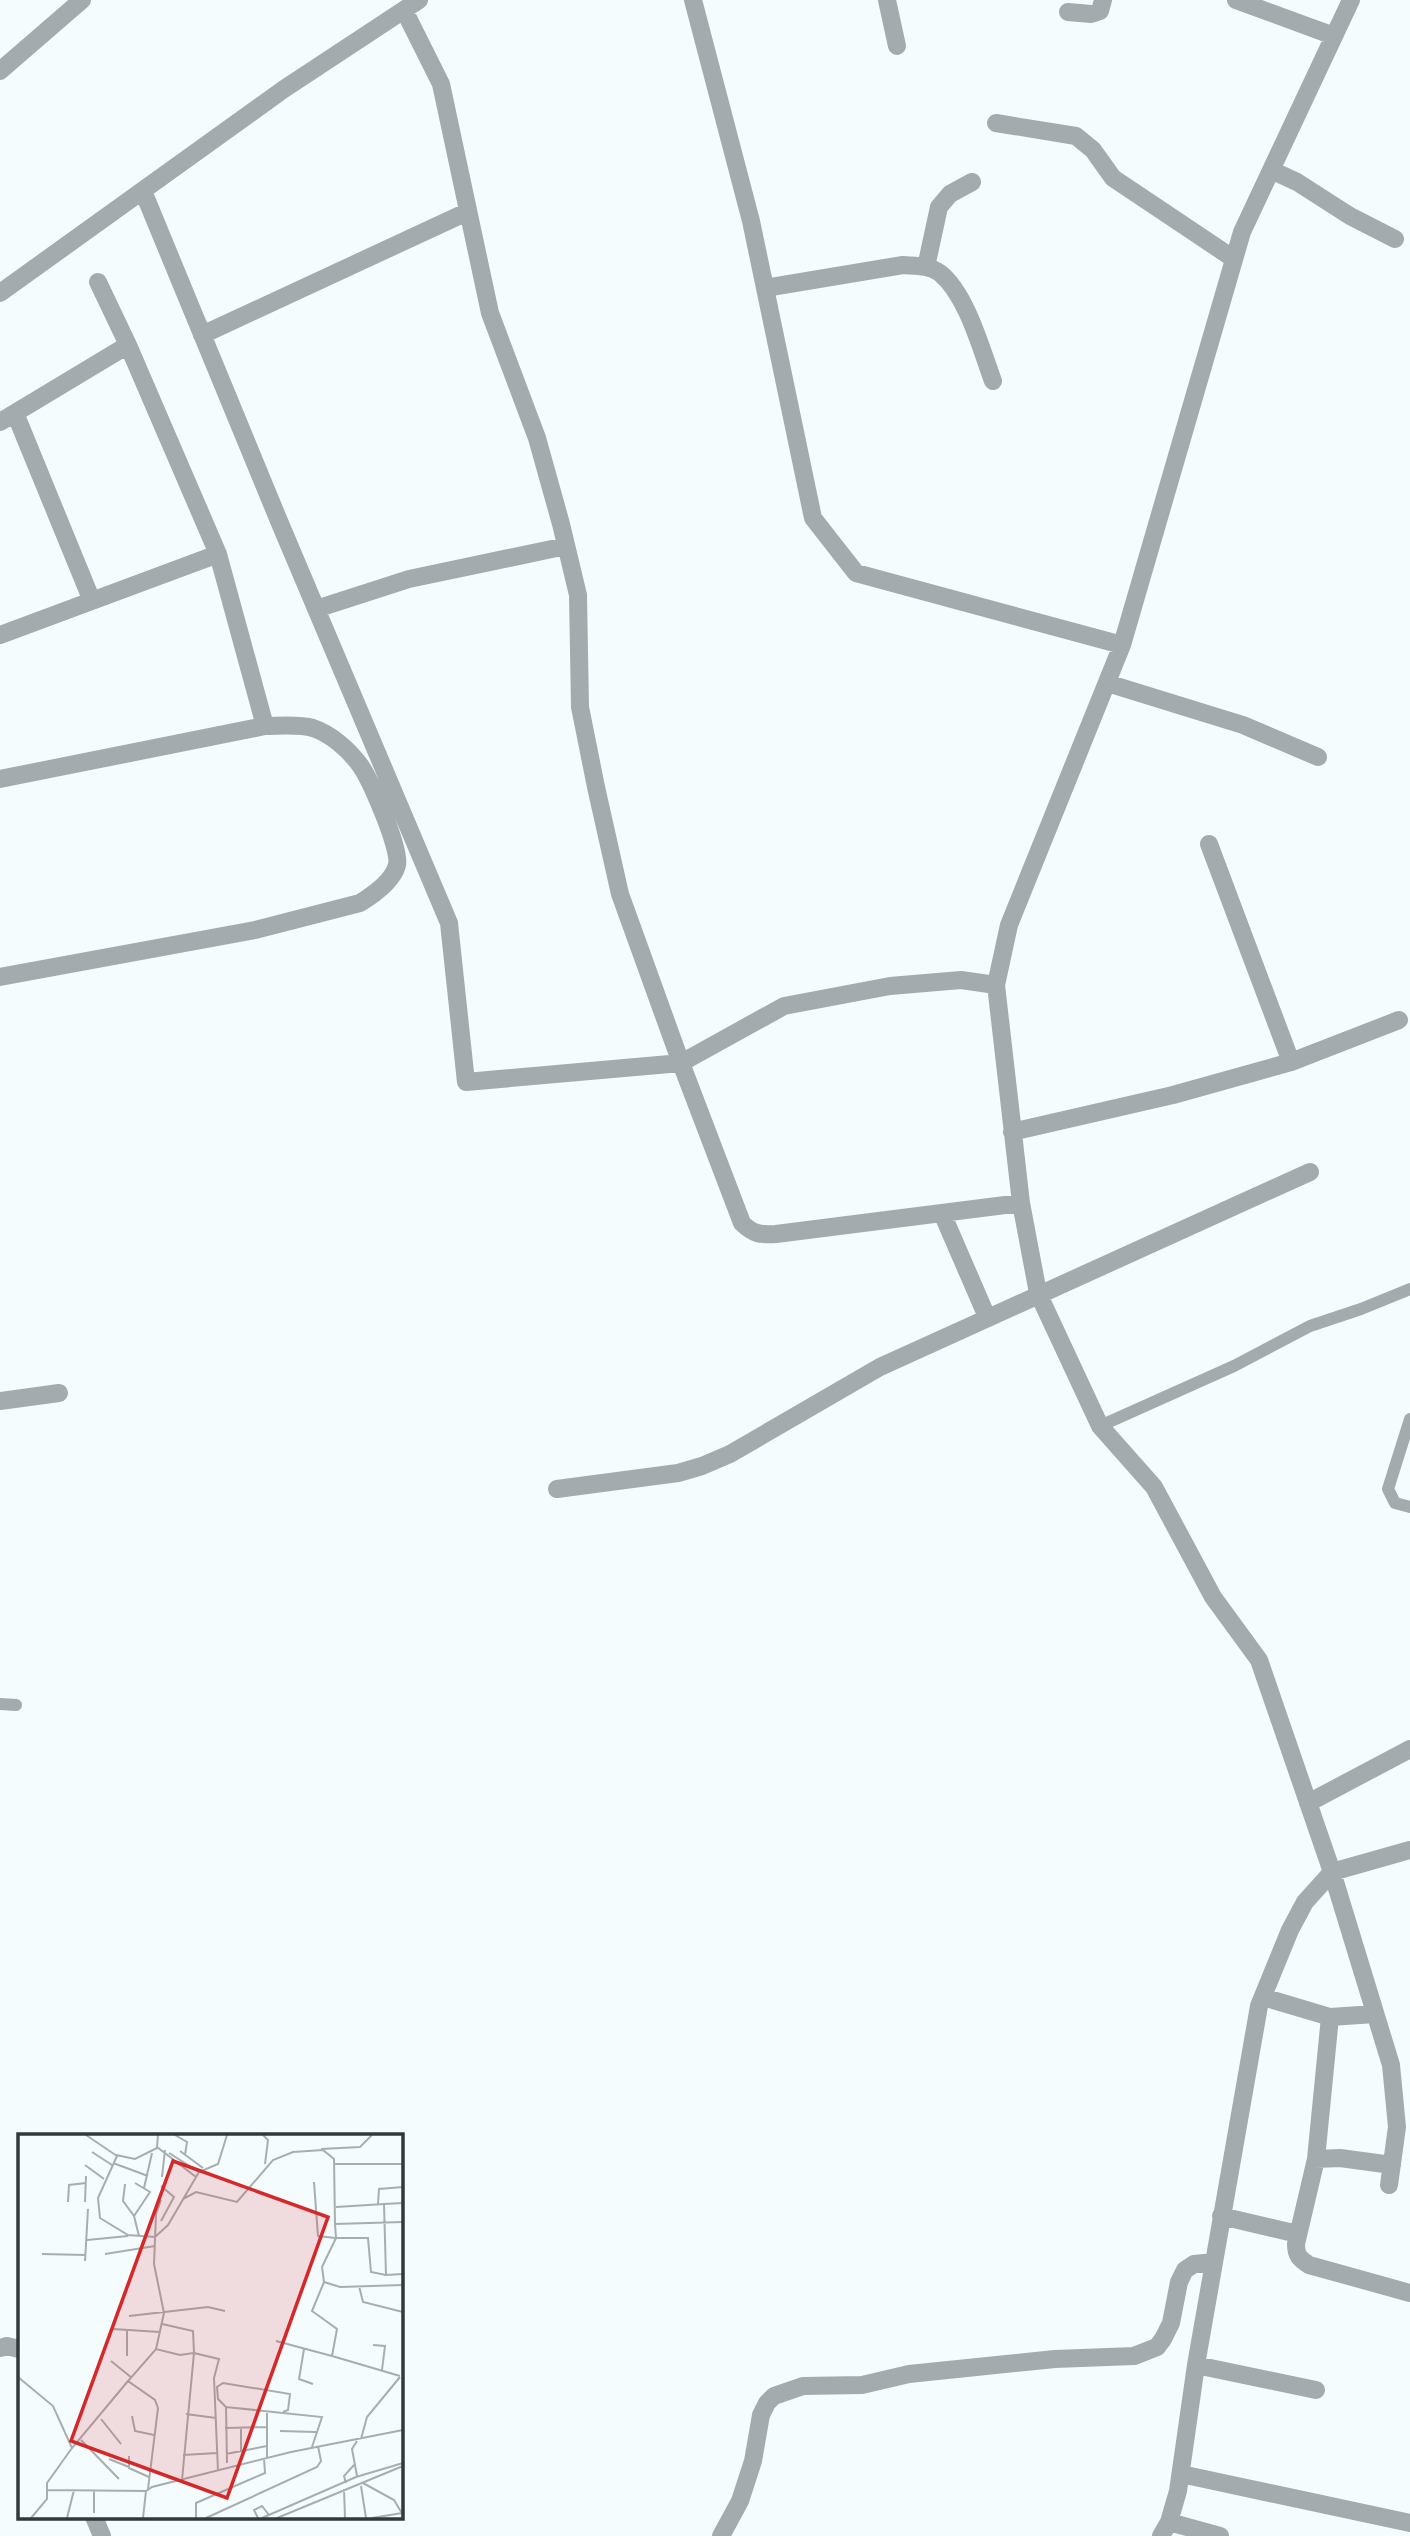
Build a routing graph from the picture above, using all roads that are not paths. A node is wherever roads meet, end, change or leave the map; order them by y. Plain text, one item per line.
1 (82, 0) edge
2 (693, 0) edge
3 (887, 0) edge
4 (1103, 0) edge
5 (1236, 0) edge
6 (1351, 0) edge
7 (411, 5) edge
8 (1068, 12) dead end
9 (1334, 36) junction
10 (897, 46) dead end
11 (0, 71) edge
12 (996, 122) dead end
13 (1271, 170) junction
14 (972, 183) dead end
15 (143, 191) junction
16 (467, 212) junction
17 (1395, 239) dead end
18 (1234, 259) junction
19 (926, 267) junction
20 (98, 282) dead end
21 (765, 288) junction
22 (0, 293) edge
23 (202, 335) junction
24 (128, 345) junction
25 (993, 381) dead end
26 (7, 417) edge
27 (566, 547) junction
28 (218, 554) junction
29 (92, 601) junction
30 (316, 609) junction
31 (0, 635) edge
32 (1122, 645) junction
33 (1107, 683) junction
34 (265, 726) junction
35 (1318, 757) dead end
36 (0, 779) edge
37 (1209, 844) dead end
38 (0, 977) edge
39 (996, 985) junction
40 (1404, 1017) edge
41 (1291, 1062) junction
42 (681, 1063) junction
43 (1012, 1132) junction
44 (1310, 1172) dead end
45 (1021, 1203) junction
46 (942, 1213) junction
47 (1410, 1289) edge
48 (1038, 1293) junction
49 (987, 1317) junction
50 (60, 1393) dead end
51 (0, 1401) edge
52 (1410, 1419) edge
53 (1100, 1426) junction
54 (557, 1489) dead end
55 (1410, 1507) edge
56 (0, 1704) edge
57 (16, 1705) dead end
58 (1410, 1749) edge
59 (1308, 1803) junction
60 (1410, 1850) edge
61 (1332, 1872) junction
62 (1263, 1997) junction
63 (1375, 2014) junction
64 (1330, 2017) junction
65 (1316, 2159) junction
66 (1391, 2165) junction
67 (1389, 2185) dead end
68 (1221, 2216) junction
69 (1298, 2234) junction
70 (1214, 2262) junction
71 (1410, 2293) edge
72 (1196, 2365) junction
73 (1316, 2390) dead end
74 (1181, 2474) junction
75 (94, 2518) edge
76 (1410, 2523) edge
77 (1165, 2529) edge
78 (102, 2536) edge
79 (721, 2536) edge
80 (1220, 2536) edge

1 - 11 street
2 - 21 street
3 - 10 street
4 - 8 street
5 - 9 street
6 - 9 street
7 - 15 street
7 - 16 street
9 - 13 street
12 - 18 street
13 - 17 street
13 - 18 street
14 - 19 street
15 - 22 street
15 - 23 street
16 - 23 street
16 - 27 street
18 - 32 street
19 - 21 street
19 - 25 street
20 - 24 street
21 - 32 street
23 - 30 street
24 - 26 street
24 - 28 street
26 - 29 street
27 - 30 street
27 - 42 street
28 - 29 street
28 - 34 street
29 - 31 street
30 - 42 street
32 - 33 street
33 - 35 street
33 - 39 street
34 - 36 street
34 - 38 street
37 - 41 street
39 - 42 street
39 - 43 street
40 - 41 street
41 - 43 street
42 - 46 street
43 - 45 street
44 - 48 street
45 - 46 street
45 - 48 street
46 - 49 street
47 - 53 lane
48 - 49 street
48 - 53 street
49 - 54 street
50 - 51 street
52 - 55 lane
53 - 59 street
56 - 57 lane
58 - 59 street
59 - 61 street
60 - 61 street
61 - 62 street
61 - 63 street
62 - 64 street
62 - 68 street
63 - 64 street
63 - 66 street
64 - 65 street
65 - 66 street
65 - 69 street
66 - 67 street
68 - 69 street
68 - 70 street
69 - 71 street
70 - 72 street
70 - 79 street
72 - 73 street
72 - 74 street
74 - 76 street
74 - 77 street
75 - 78 street
77 - 80 street

